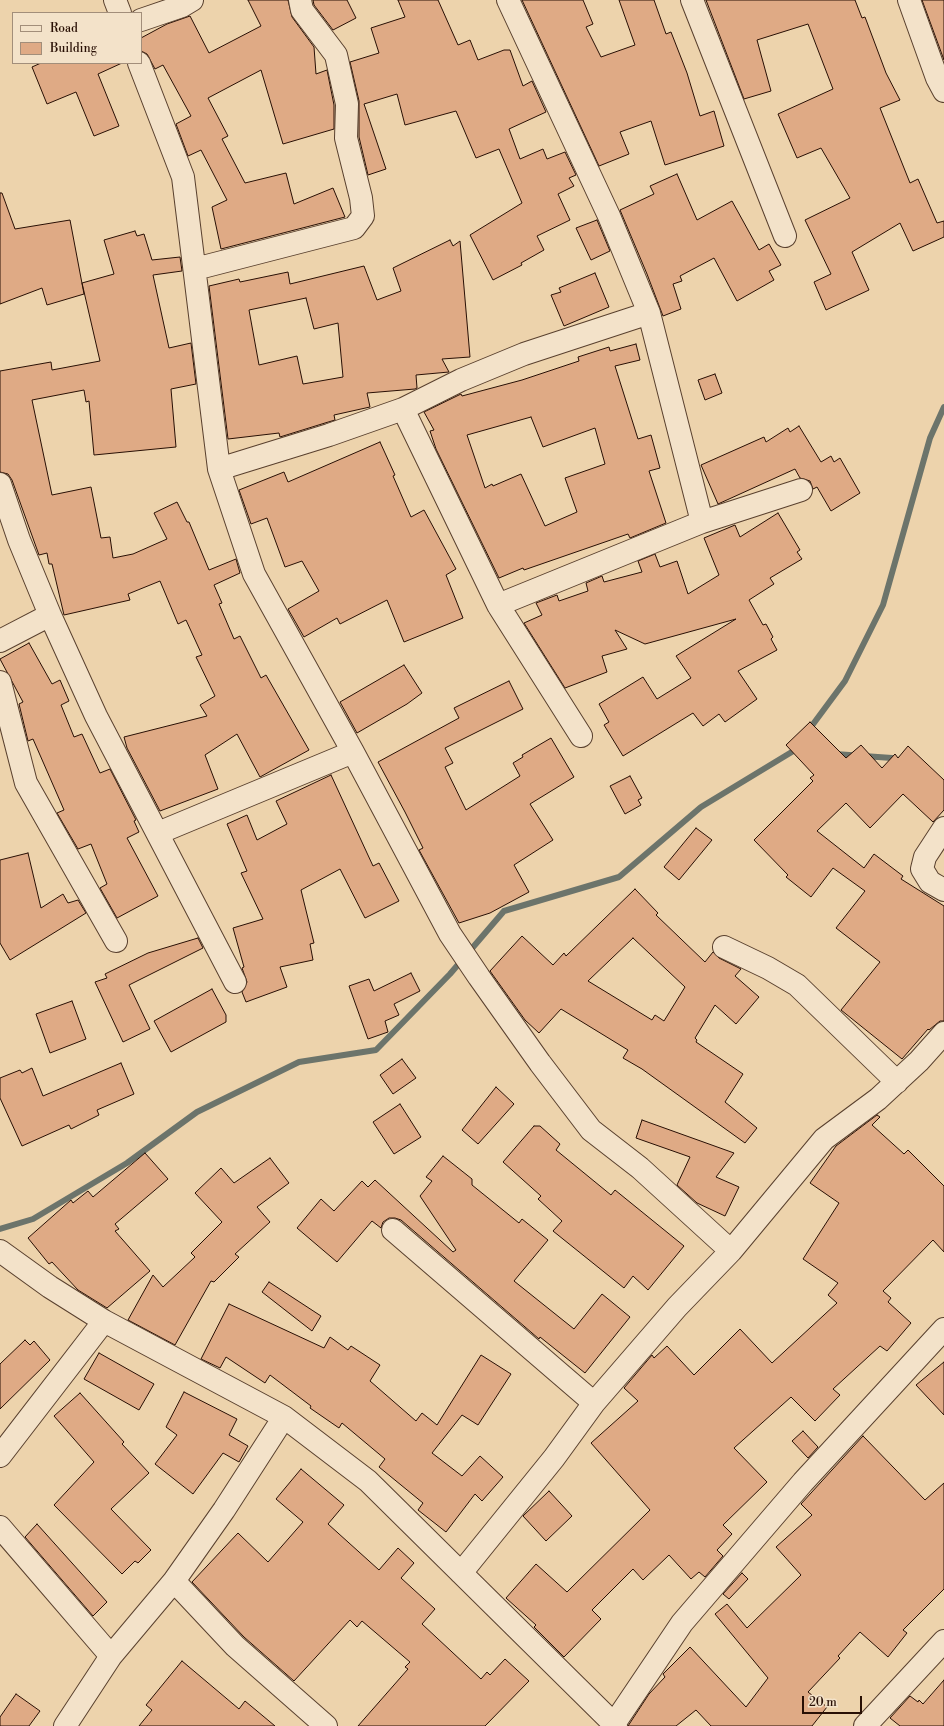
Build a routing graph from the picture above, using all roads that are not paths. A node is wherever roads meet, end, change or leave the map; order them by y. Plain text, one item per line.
1 (115, 0) edge
2 (192, 0) edge
3 (300, 0) edge
4 (508, 0) edge
5 (692, 0) edge
6 (909, 0) edge
7 (120, 12) edge
8 (142, 20) edge
9 (139, 64) edge
10 (944, 91) edge
11 (785, 236) dead end
12 (195, 269) junction
13 (649, 312) junction
14 (403, 409) junction
15 (219, 469) junction
16 (0, 484) edge
17 (801, 490) dead end
18 (702, 522) junction
19 (498, 605) junction
20 (50, 615) junction
21 (0, 641) edge
22 (0, 682) edge
23 (581, 736) dead end
24 (353, 752) junction
25 (944, 828) edge
26 (158, 833) junction
27 (944, 890) edge
28 (116, 941) dead end
29 (724, 947) dead end
30 (235, 982) dead end
31 (944, 1033) edge
32 (897, 1082) junction
33 (392, 1230) dead end
34 (0, 1251) edge
35 (731, 1251) junction
36 (104, 1321) junction
37 (944, 1329) edge
38 (594, 1402) junction
39 (284, 1417) junction
40 (0, 1456) edge
41 (0, 1527) edge
42 (461, 1573) junction
43 (174, 1581) junction
44 (944, 1641) edge
45 (111, 1656) junction
46 (615, 1725) edge
47 (65, 1726) edge
48 (326, 1726) edge
49 (865, 1726) edge

1 - 7 street
2 - 8 street
3 - 12 street
4 - 13 street
5 - 11 street
6 - 10 street
9 - 12 street
12 - 15 street
13 - 14 street
13 - 18 street
14 - 15 street
14 - 19 street
15 - 24 street
16 - 20 street
17 - 18 street
18 - 19 street
19 - 23 street
20 - 21 street
20 - 26 street
22 - 28 street
24 - 26 street
24 - 35 street
25 - 27 street
26 - 30 street
29 - 32 street
31 - 32 street
32 - 35 street
33 - 38 street
34 - 36 street
35 - 38 street
36 - 39 street
36 - 40 street
37 - 46 street
38 - 42 street
39 - 42 street
39 - 43 street
41 - 45 street
42 - 46 street
43 - 45 street
43 - 48 street
44 - 49 street
45 - 47 street

